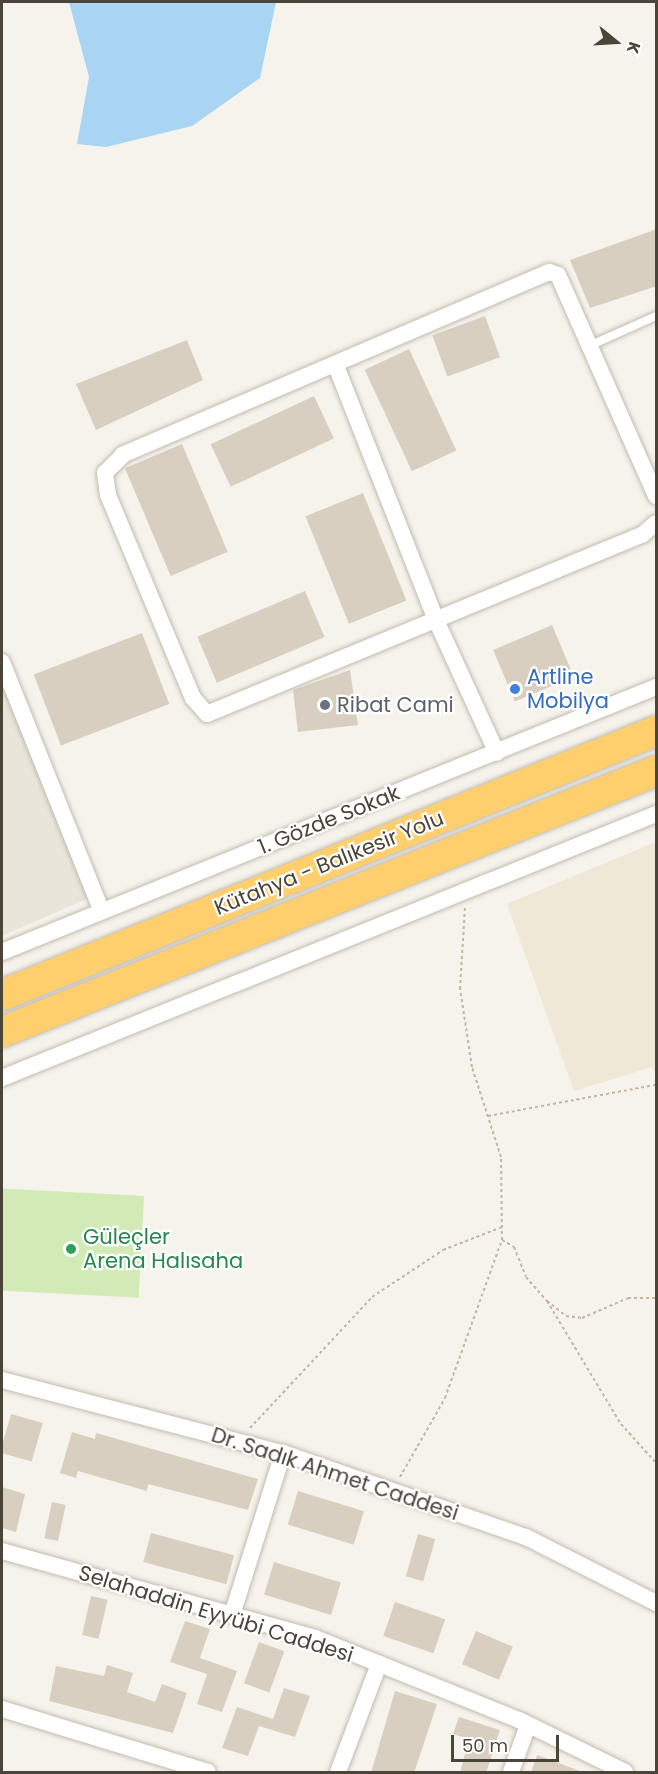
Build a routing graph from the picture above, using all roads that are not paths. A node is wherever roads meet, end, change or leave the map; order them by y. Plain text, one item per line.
1 (657, 316) edge
2 (589, 346) junction
3 (336, 366) junction
4 (657, 496) edge
5 (657, 523) edge
6 (436, 620) junction
7 (2, 662) edge
8 (657, 687) edge
9 (657, 731) edge
10 (497, 753) junction
11 (657, 771) edge
12 (657, 814) edge
13 (102, 910) junction
14 (2, 952) edge
15 (2, 995) edge
16 (2, 1032) edge
17 (2, 1078) edge
18 (2, 1380) edge
19 (283, 1453) junction
20 (2, 1551) edge
21 (657, 1603) edge
22 (232, 1615) junction
23 (379, 1664) junction
24 (2, 1709) edge
25 (528, 1725) junction
26 (179, 1769) edge
27 (208, 1773) edge
28 (338, 1773) edge
29 (511, 1773) edge
30 (625, 1773) edge

1 - 2 lane
2 - 3 street
2 - 4 street
3 - 6 street
3 - 6 street
5 - 6 street
6 - 10 street
7 - 13 street
8 - 10 street, 1. Gözde Sokak
9 - 15 highway, Kütahya - Balıkesir Yolu
10 - 13 street, 1. Gözde Sokak
11 - 16 highway, Kütahya - Balıkesir Yolu
12 - 17 street
13 - 14 street, 1. Gözde Sokak
18 - 19 street, Dr. Sadık Ahmet Caddesi
19 - 21 street, Dr. Sadık Ahmet Caddesi
19 - 22 street
20 - 22 street, Selahaddin Eyyübi Caddesi
22 - 23 street, Selahaddin Eyyübi Caddesi
23 - 25 street, Selahaddin Eyyübi Caddesi
23 - 28 street
24 - 26 street
25 - 29 street
25 - 30 street, Selahaddin Eyyübi Caddesi
26 - 27 street

